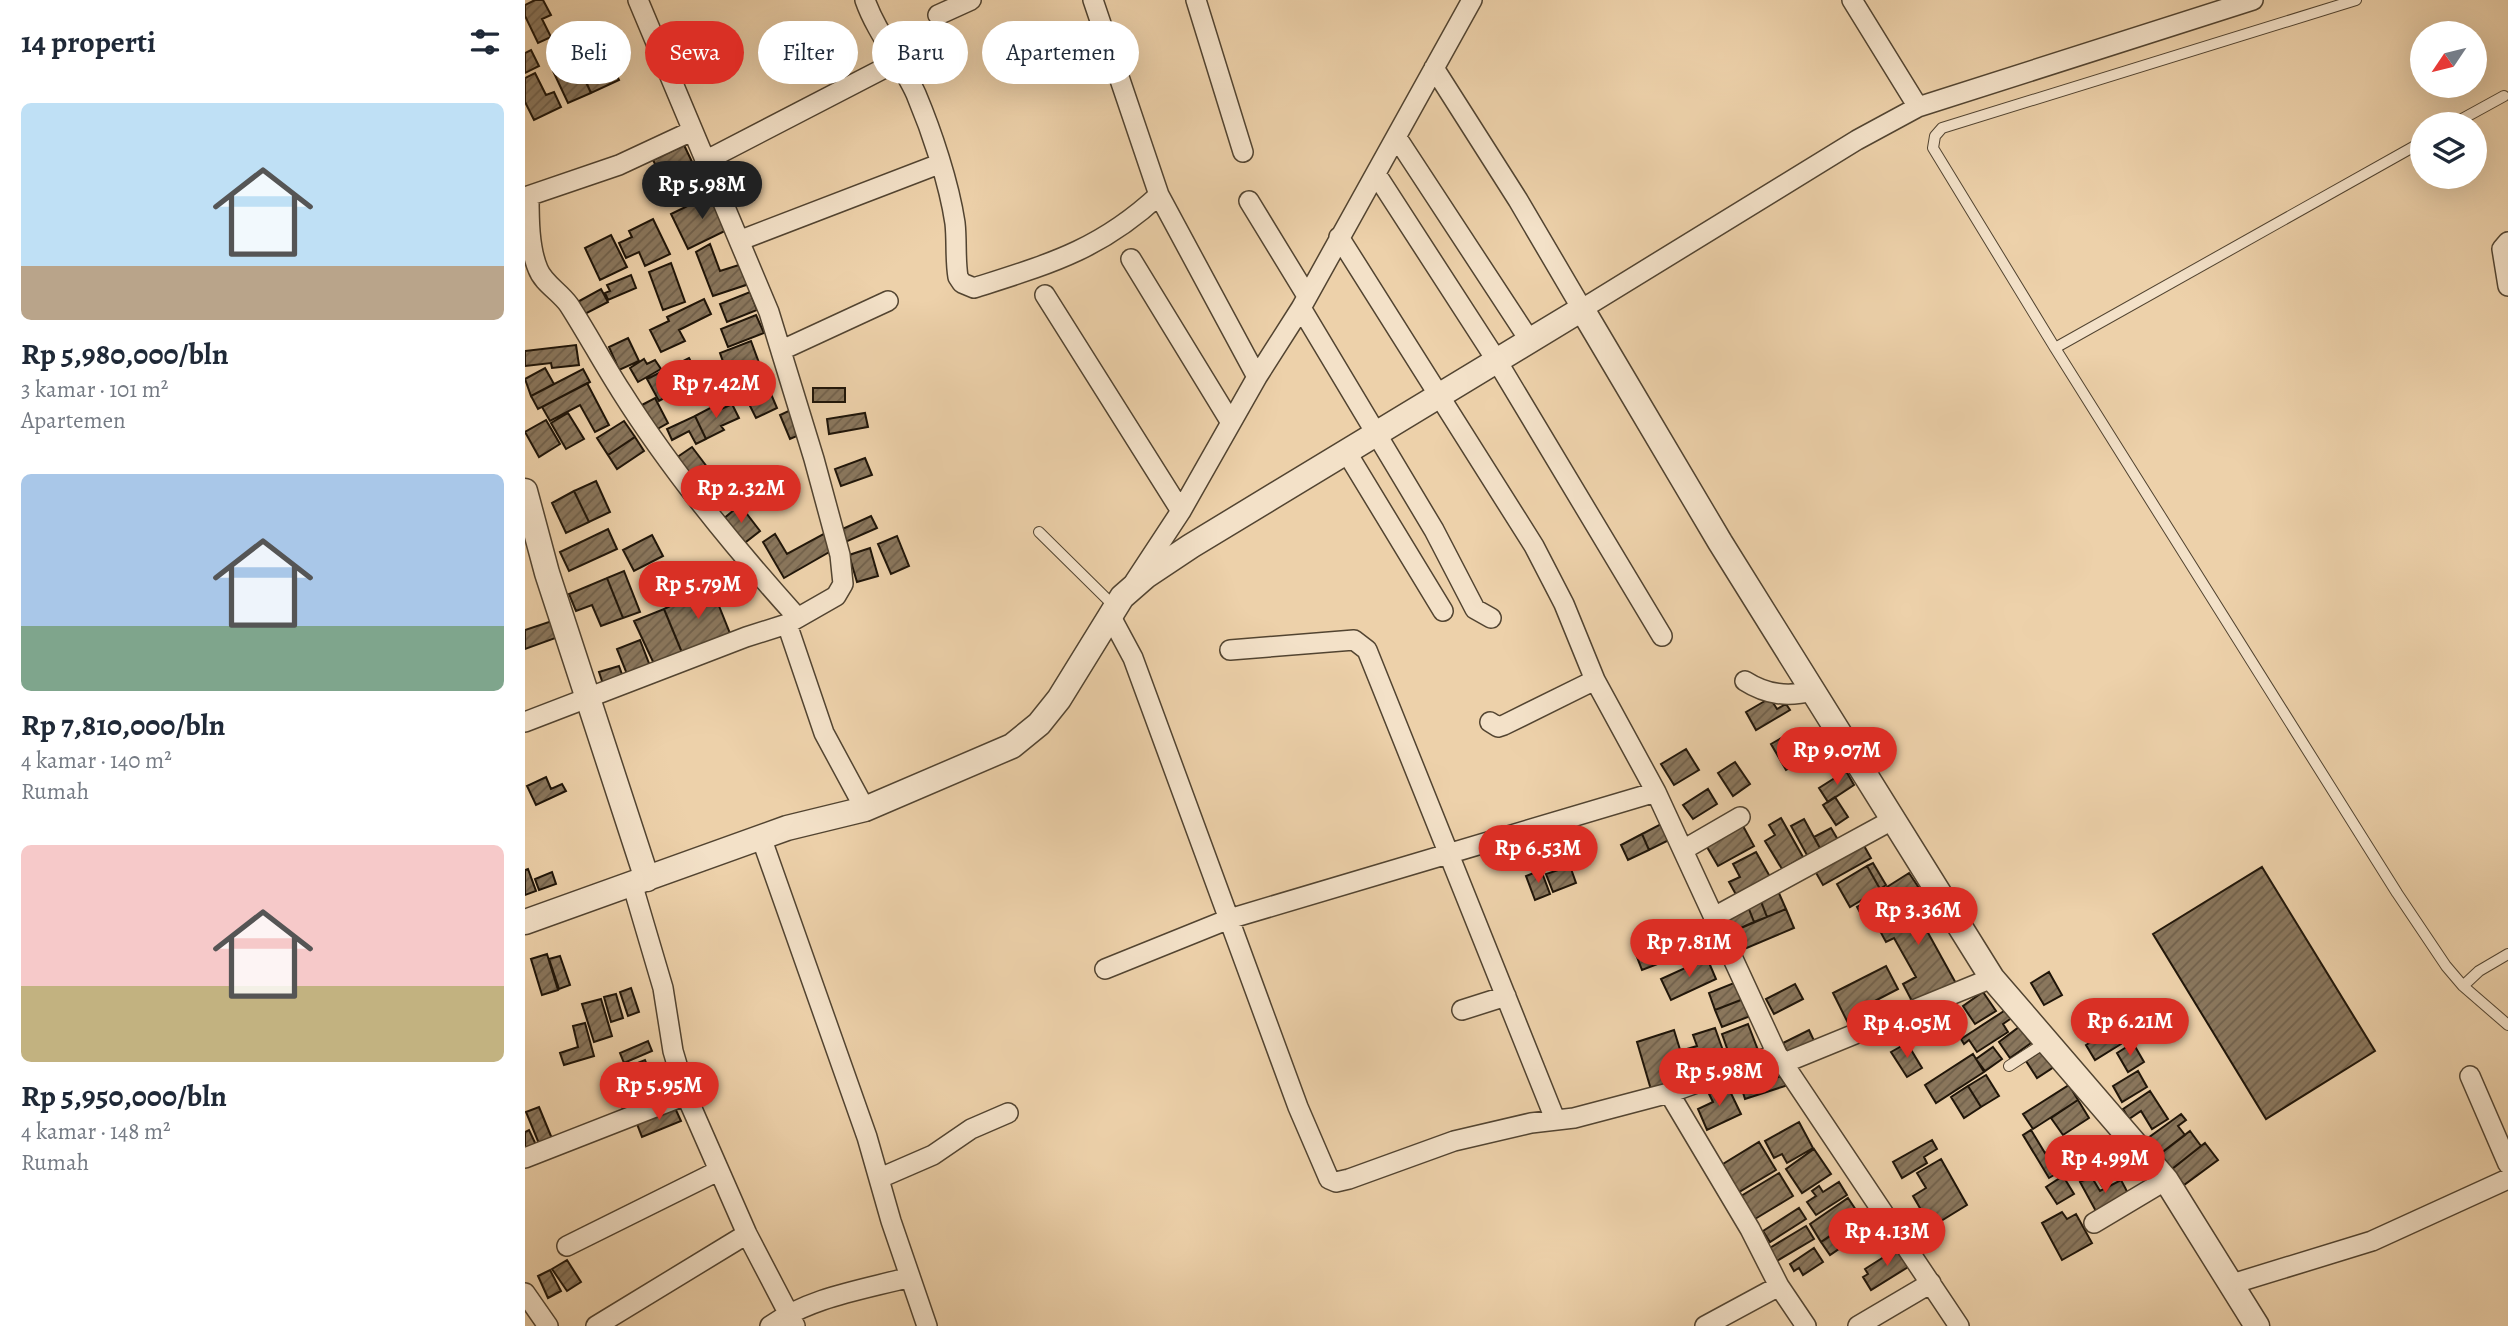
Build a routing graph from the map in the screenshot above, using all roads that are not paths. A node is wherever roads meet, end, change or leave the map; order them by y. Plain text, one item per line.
1 (638, 0) edge
2 (865, 0) edge
3 (971, 0) edge
4 (1093, 0) edge
5 (1196, 0) edge
6 (1472, 0) edge
7 (1852, 0) edge
8 (2253, 0) edge
9 (2356, 0) edge
10 (938, 15) dead end
11 (874, 21) edge
12 (1434, 68) junction
13 (872, 75) edge
14 (911, 84) edge
15 (2504, 96) dead end
16 (1918, 107) junction
17 (2475, 112) edge
18 (692, 131) junction
19 (1397, 138) junction
20 (2410, 149) edge
21 (1243, 152) dead end
22 (705, 161) junction
23 (939, 164) junction
24 (1376, 174) junction
25 (527, 196) edge
26 (1160, 196) junction
27 (1249, 201) dead end
28 (1339, 237) junction
29 (741, 240) junction
30 (2508, 242) edge
31 (1131, 259) dead end
32 (2508, 286) edge
33 (1045, 295) dead end
34 (888, 301) dead end
35 (1304, 302) junction
36 (1582, 309) junction
37 (1530, 341) junction
38 (2055, 348) junction
39 (782, 350) junction
40 (1497, 361) junction
41 (1257, 377) junction
42 (1439, 396) junction
43 (1230, 421) junction
44 (1378, 433) junction
45 (1347, 453) junction
46 (525, 491) edge
47 (1181, 511) junction
48 (1039, 532) dead end
49 (1132, 586) junction
50 (1443, 611) dead end
51 (1113, 612) junction
52 (1491, 618) dead end
53 (792, 621) junction
54 (1662, 636) dead end
55 (1230, 650) dead end
56 (1595, 680) junction
57 (1745, 681) dead end
58 (1814, 691) junction
59 (588, 696) junction
60 (525, 722) edge
61 (1490, 722) dead end
62 (1655, 792) junction
63 (874, 806) junction
64 (1740, 817) dead end
65 (1894, 819) junction
66 (761, 837) junction
67 (1683, 850) junction
68 (1449, 856) junction
69 (640, 881) junction
70 (1714, 917) junction
71 (1229, 919) junction
72 (525, 922) edge
73 (2508, 954) edge
74 (1105, 969) dead end
75 (1992, 978) junction
76 (2463, 986) junction
77 (1506, 996) junction
78 (1462, 1010) dead end
79 (2508, 1025) edge
80 (2046, 1041) junction
81 (1781, 1058) junction
82 (2009, 1066) dead end
83 (2470, 1076) dead end
84 (1668, 1093) junction
85 (686, 1095) junction
86 (1009, 1114) dead end
87 (1555, 1119) junction
88 (525, 1158) edge
89 (2508, 1164) edge
90 (718, 1171) junction
91 (880, 1178) junction
92 (2508, 1179) edge
93 (2166, 1180) junction
94 (2094, 1223) dead end
95 (747, 1234) junction
96 (567, 1246) dead end
97 (910, 1277) junction
98 (1931, 1283) junction
99 (2232, 1283) junction
100 (1779, 1286) junction
101 (525, 1293) edge
102 (537, 1319) edge
103 (792, 1319) edge
104 (596, 1326) edge
105 (770, 1326) edge
106 (927, 1326) edge
107 (1705, 1326) edge
108 (1806, 1326) edge
109 (1858, 1326) edge
110 (1959, 1326) edge
111 (2257, 1326) edge

1 - 18 street
2 - 11 street
3 - 10 street
4 - 26 street
5 - 21 street
6 - 12 street
7 - 16 street
8 - 16 street
9 - 38 lane
12 - 19 street
12 - 36 street
13 - 22 street
14 - 23 street
15 - 17 lane
16 - 36 street
18 - 22 street
18 - 25 street
19 - 24 street
19 - 37 street
20 - 38 lane
22 - 29 street
23 - 26 street
23 - 29 street
24 - 28 street
24 - 40 street
25 - 53 street
26 - 41 street
27 - 35 street
28 - 35 street
28 - 42 street
29 - 39 street
30 - 32 street
31 - 43 street
33 - 47 street
34 - 39 street
35 - 41 street
35 - 44 street
36 - 37 street
36 - 58 street
37 - 40 street
38 - 76 lane
39 - 53 street
40 - 42 street
40 - 54 street
41 - 43 street
42 - 44 street
42 - 56 street
43 - 47 street
44 - 45 street
44 - 52 street
45 - 49 street
45 - 50 street
46 - 59 street
47 - 49 street
48 - 51 lane
49 - 51 street
51 - 63 street
51 - 71 street
53 - 59 street
53 - 63 street
55 - 68 street
56 - 61 street
56 - 62 street
57 - 58 street
58 - 65 street
59 - 60 street
59 - 69 street
62 - 67 street
62 - 68 street
63 - 66 street
64 - 67 street
65 - 70 street
65 - 75 street
66 - 69 street
66 - 91 street
67 - 70 street
68 - 71 street
68 - 77 street
69 - 72 street
69 - 85 street
70 - 81 street
71 - 74 street
71 - 87 street
73 - 76 lane
75 - 80 street
75 - 81 street
76 - 79 lane
77 - 78 street
77 - 87 street
80 - 82 lane
80 - 93 street
81 - 84 street
81 - 98 street
83 - 89 street
84 - 87 street
84 - 100 street
85 - 88 street
85 - 90 street
86 - 91 street
90 - 95 street
90 - 96 street
91 - 97 street
92 - 99 street
93 - 94 street
93 - 99 street
95 - 103 street
95 - 104 street
97 - 103 street
97 - 106 street
98 - 109 street
98 - 110 street
99 - 111 street
100 - 107 street
100 - 108 street
101 - 102 street
103 - 105 street

